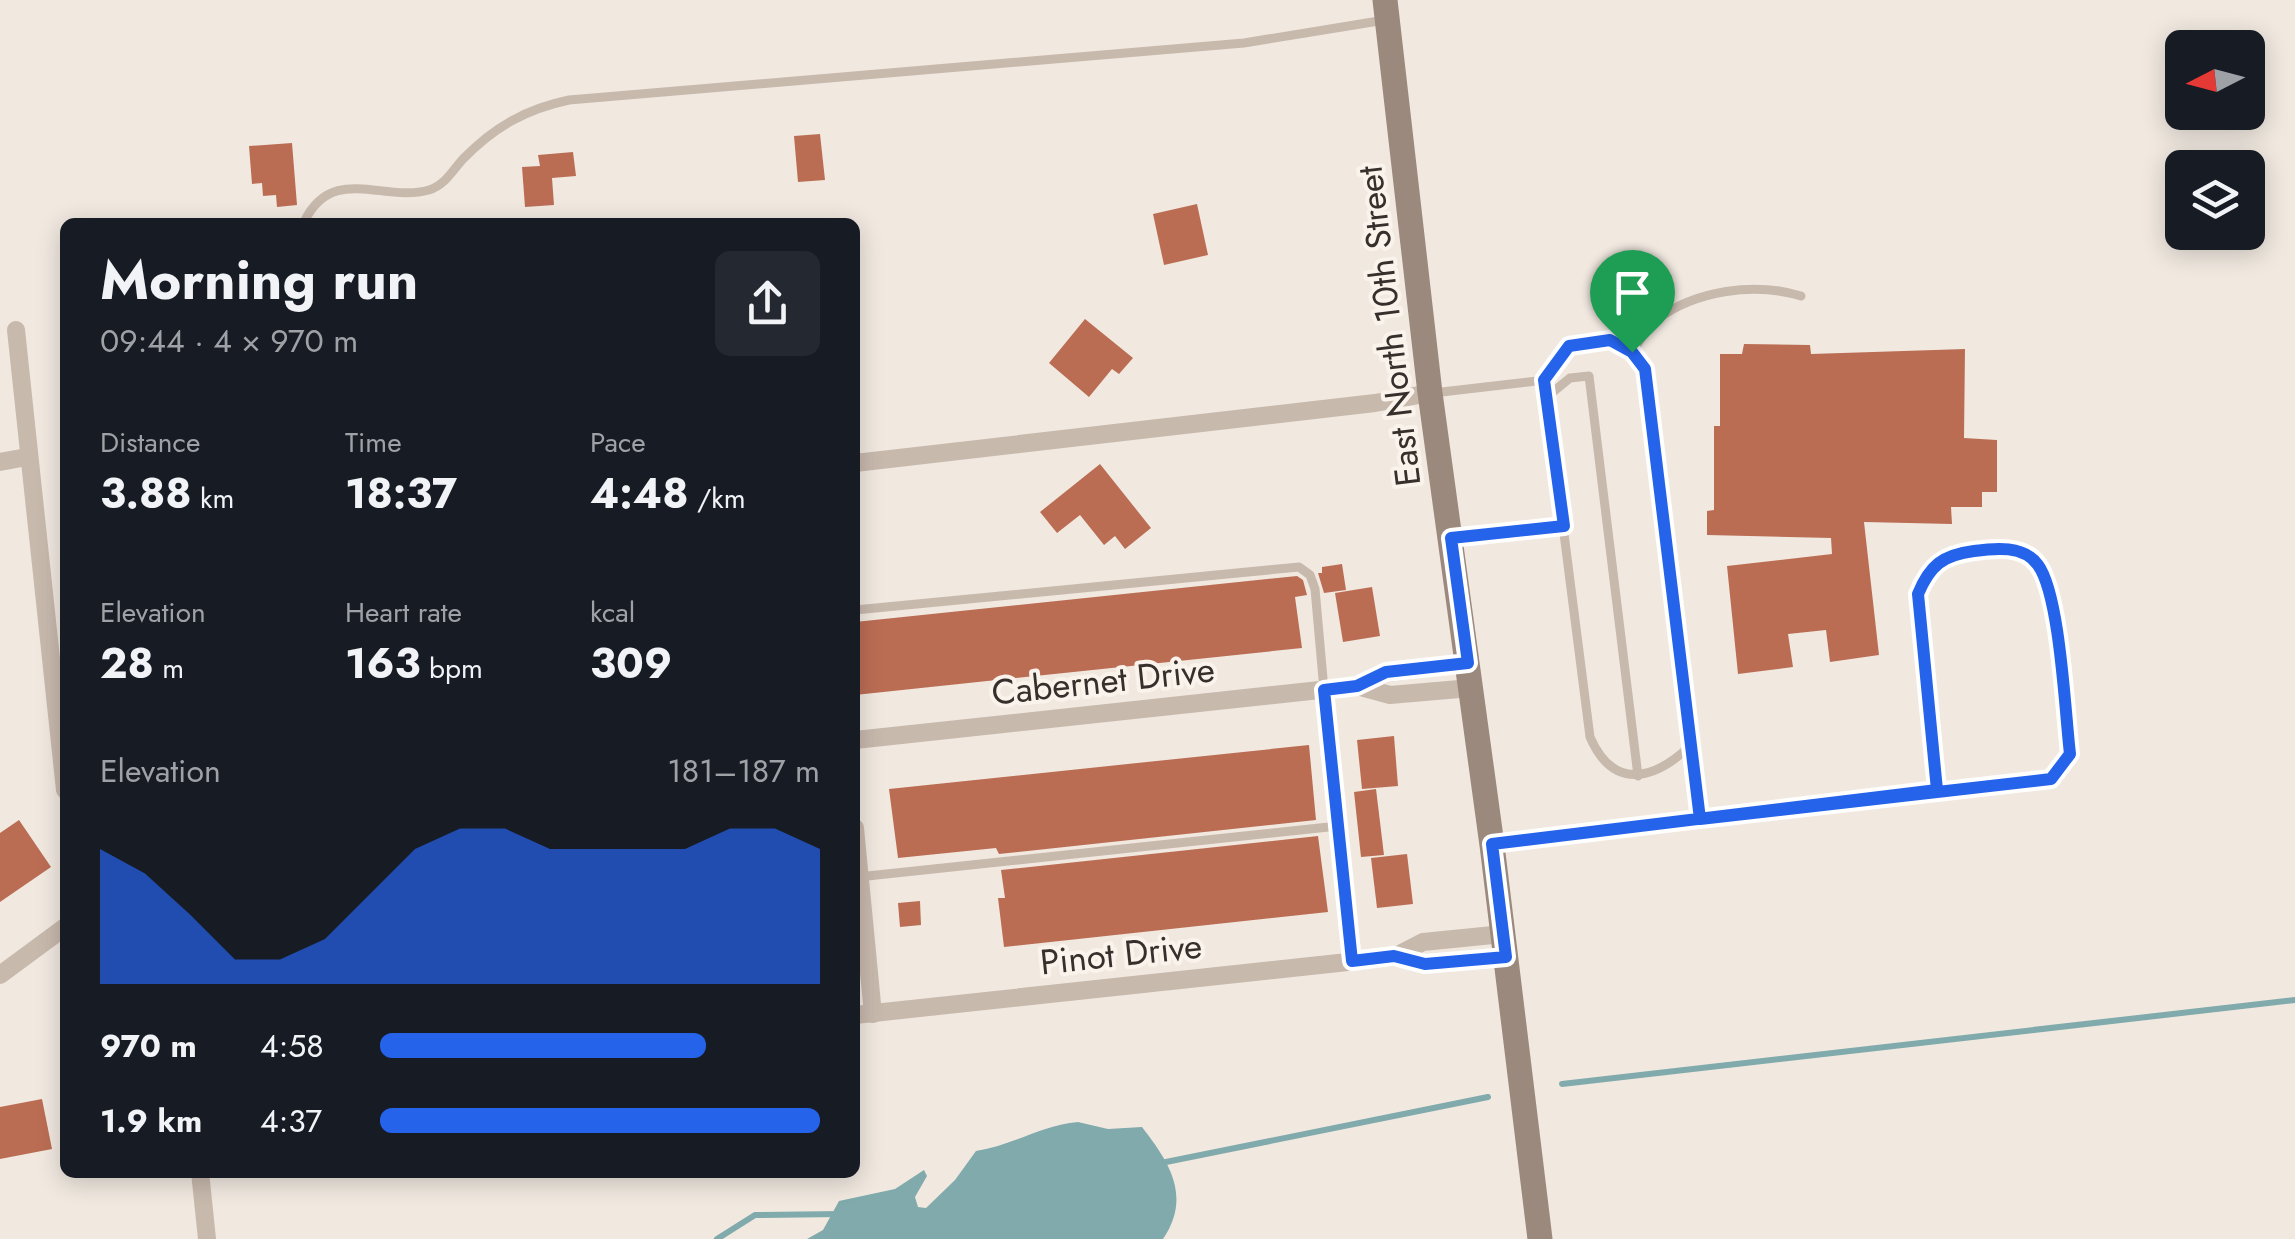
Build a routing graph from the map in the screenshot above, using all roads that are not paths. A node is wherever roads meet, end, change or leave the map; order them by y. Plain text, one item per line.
1 (1386, 10) edge
2 (307, 218) edge
3 (1801, 296) dead end
4 (16, 330) dead end
5 (1632, 352) junction
6 (1544, 380) junction
7 (1430, 393) junction
8 (1548, 396) junction
9 (27, 457) junction
10 (0, 462) edge
11 (860, 462) edge
12 (1564, 526) junction
13 (1451, 538) junction
14 (860, 610) edge
15 (1470, 676) junction
16 (1324, 690) junction
17 (860, 739) edge
18 (60, 746) edge
19 (1690, 746) junction
20 (1638, 776) junction
21 (1937, 790) junction
22 (1700, 819) junction
23 (1338, 826) junction
24 (1492, 844) junction
25 (860, 877) edge
26 (60, 931) edge
27 (860, 936) edge
28 (1504, 945) junction
29 (1352, 961) junction
30 (0, 975) edge
31 (864, 1014) edge
32 (201, 1178) edge
33 (207, 1239) edge
34 (1540, 1239) edge

1 - 2 lane
1 - 7 main road, East North 10th Street
3 - 5 lane
4 - 9 street
5 - 6 lane
5 - 19 lane
6 - 7 lane
6 - 8 lane
7 - 11 street
7 - 13 main road, East North 10th Street
8 - 12 lane
8 - 20 lane
9 - 10 street
9 - 18 street
12 - 13 lane
12 - 20 lane
13 - 15 main road, East North 10th Street
14 - 16 lane
15 - 16 street, Cabernet Drive
15 - 24 main road, East North 10th Street
16 - 17 street, Cabernet Drive
16 - 23 street
19 - 20 lane
19 - 22 lane
21 - 21 lane
21 - 22 lane
22 - 24 lane
23 - 25 lane
23 - 29 street
24 - 28 main road, East North 10th Street
26 - 30 street
27 - 31 street
28 - 29 street, Pinot Drive
28 - 34 main road, East North 10th Street
29 - 31 street, Pinot Drive
32 - 33 street

